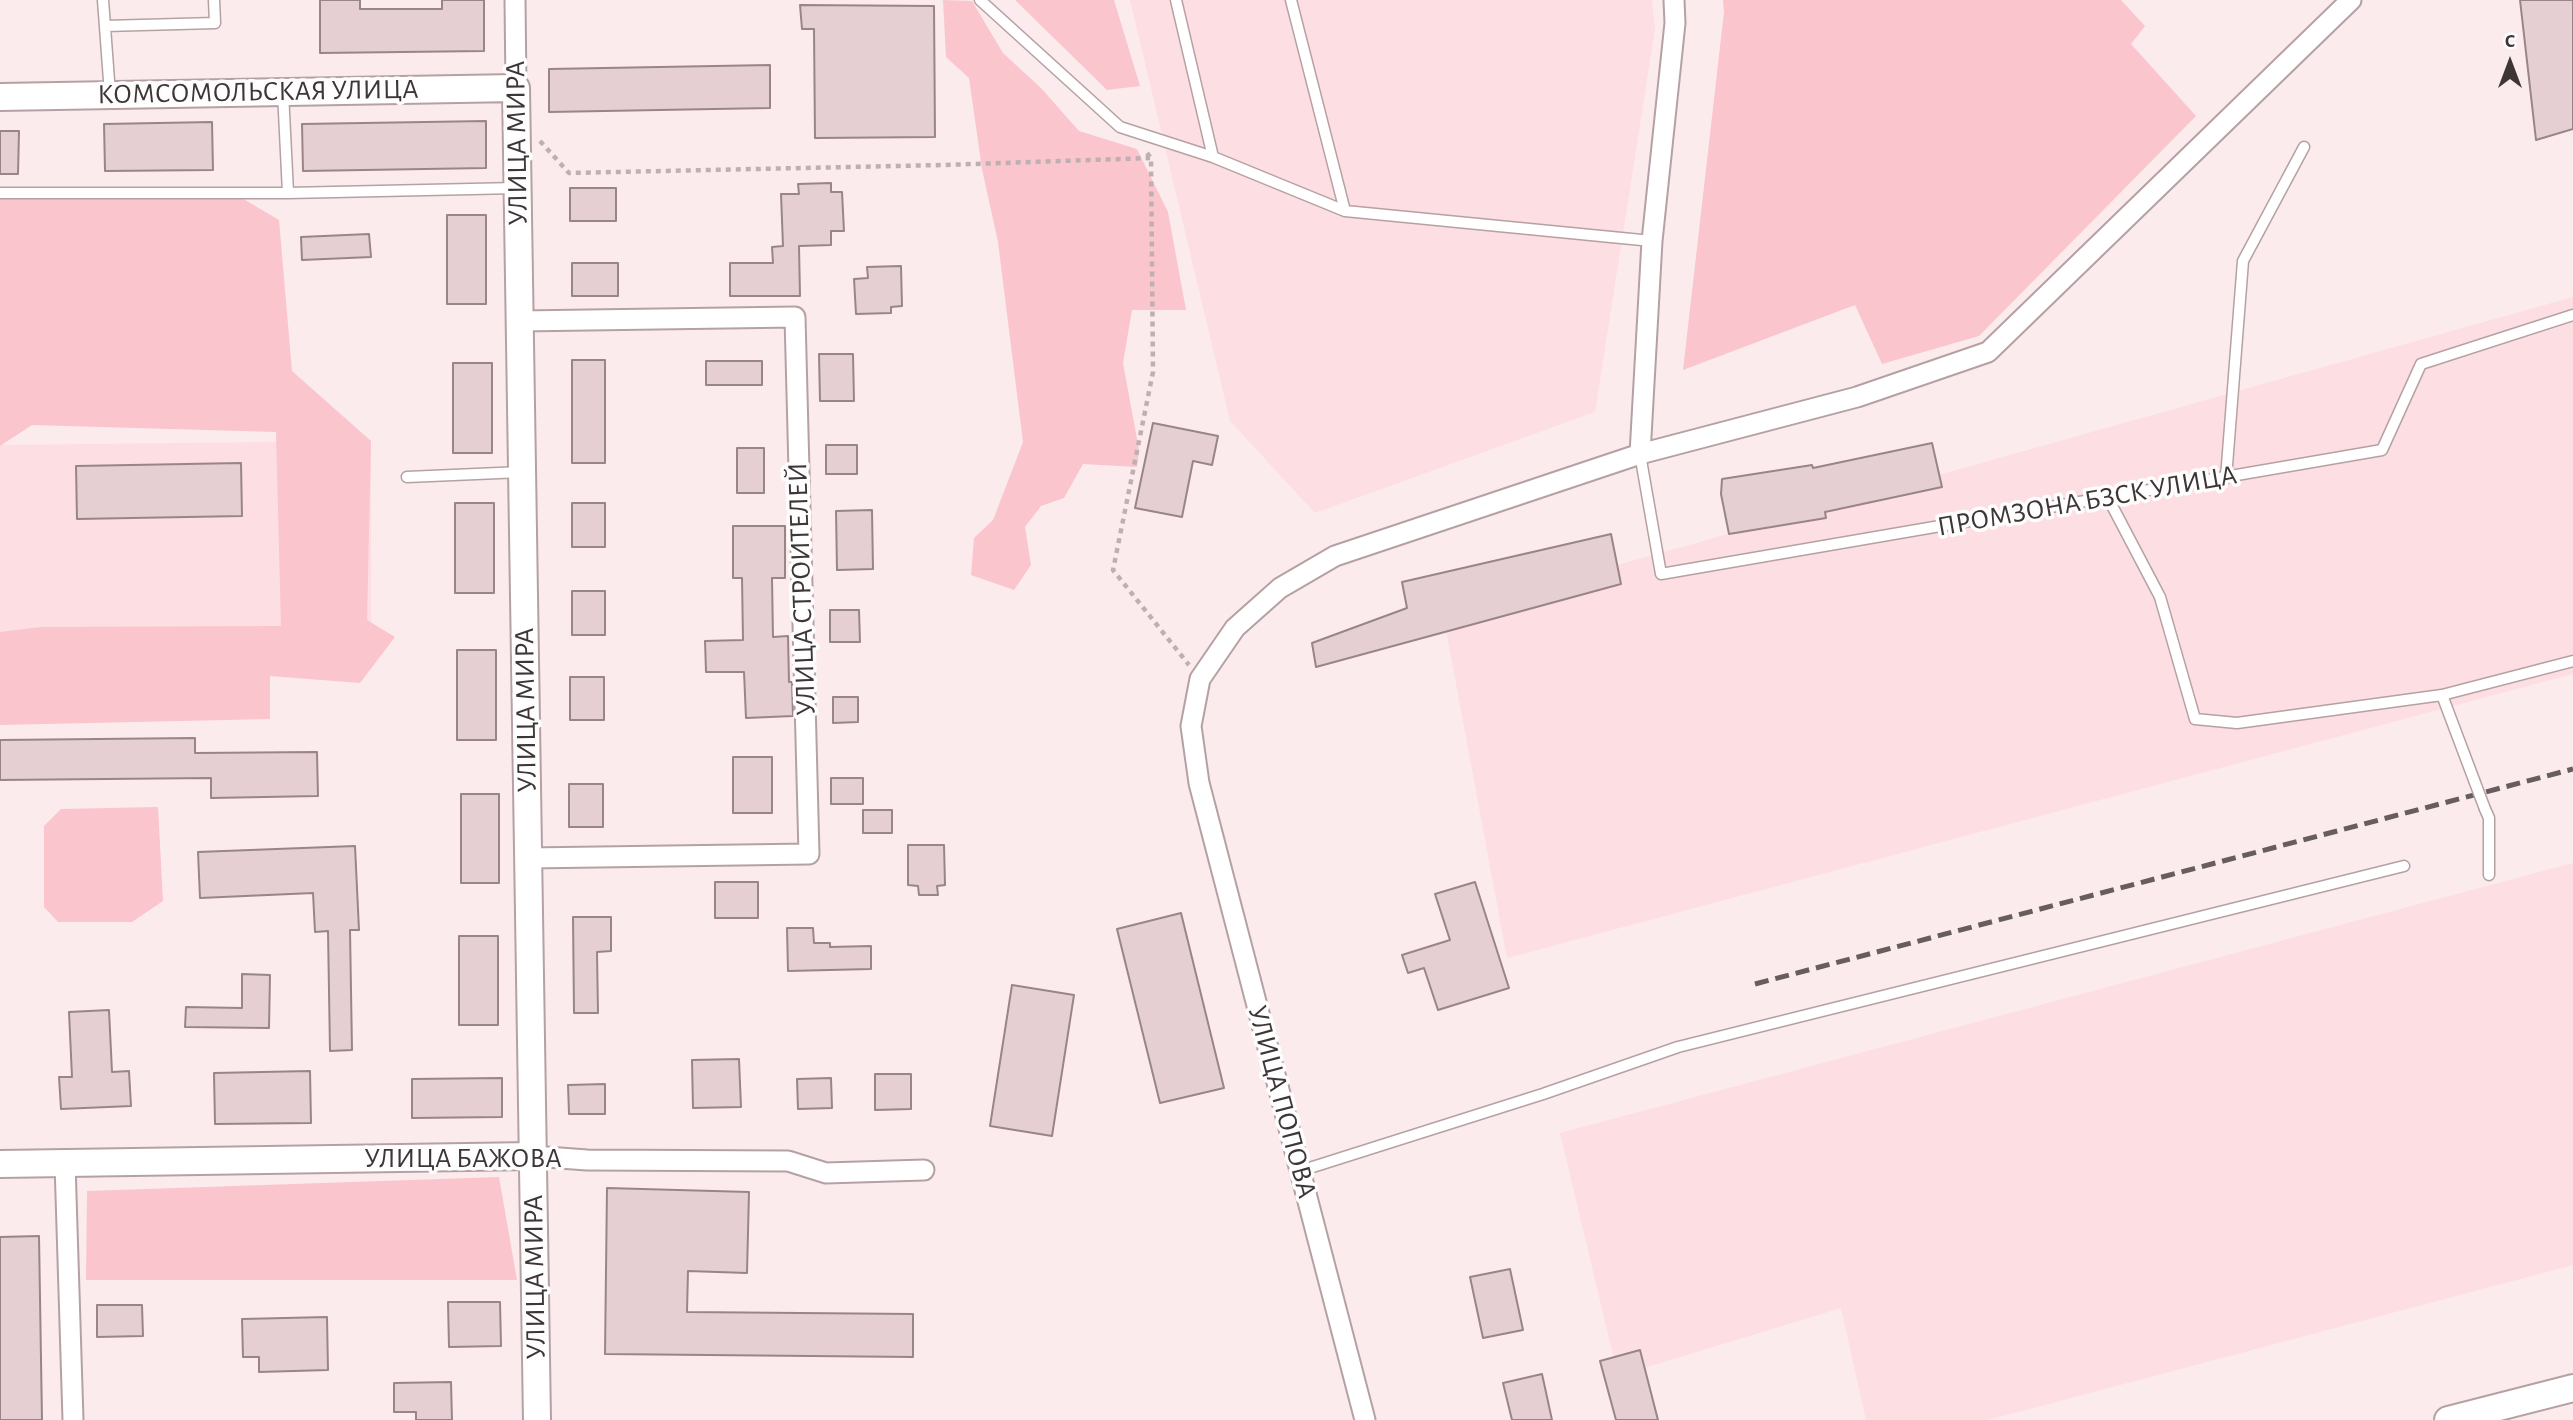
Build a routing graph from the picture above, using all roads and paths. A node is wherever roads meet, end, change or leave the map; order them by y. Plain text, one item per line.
1 (103, 0) edge
2 (214, 0) edge
3 (515, 0) edge
4 (980, 0) edge
5 (1176, 0) edge
6 (1291, 0) edge
7 (1674, 0) edge
8 (2351, 0) edge
9 (105, 26) junction
10 (516, 88) junction
11 (283, 92) junction
12 (110, 95) junction
13 (0, 96) edge
14 (1120, 127) junction
15 (517, 142) junction
16 (2304, 148) dead end
17 (1213, 157) junction
18 (1151, 158) junction
19 (517, 188) junction
20 (0, 193) edge
21 (288, 193) junction
22 (1345, 211) junction
23 (1652, 241) junction
24 (2573, 315) edge
25 (520, 321) junction
26 (1640, 454) junction
27 (522, 472) junction
28 (408, 477) dead end
29 (2226, 478) junction
30 (2108, 498) junction
31 (2573, 661) edge
32 (1200, 679) junction
33 (2442, 695) junction
34 (528, 858) junction
35 (2404, 866) dead end
36 (2489, 874) dead end
37 (533, 1156) junction
38 (65, 1163) junction
39 (0, 1164) edge
40 (924, 1170) dead end
41 (1300, 1171) junction
42 (2573, 1388) edge
43 (73, 1420) edge
44 (537, 1420) edge
45 (1365, 1420) edge
46 (2448, 1420) edge

1 - 9 lane
2 - 9 lane
3 - 10 street, УЛИЦА МИРА
4 - 14 lane
5 - 17 lane
6 - 22 lane
7 - 23 street
8 - 26 street
9 - 12 lane
10 - 11 street, КОМСОМОЛЬСКАЯ УЛИЦА
10 - 15 street, УЛИЦА МИРА
11 - 12 street, КОМСОМОЛЬСКАЯ УЛИЦА
11 - 21 lane
12 - 13 street, КОМСОМОЛЬСКАЯ УЛИЦА
14 - 17 lane
14 - 18 path
15 - 18 path
15 - 19 street, УЛИЦА МИРА
16 - 29 lane
17 - 22 lane
18 - 32 path
19 - 21 lane
19 - 25 street, УЛИЦА МИРА
20 - 21 lane
22 - 23 lane
23 - 26 street
24 - 29 lane, ПРОМЗОНА БЗСК УЛИЦА
25 - 27 street, УЛИЦА МИРА
25 - 34 street, УЛИЦА СТРОИТЕЛЕЙ
26 - 30 lane, ПРОМЗОНА БЗСК УЛИЦА
26 - 32 street
27 - 28 lane
27 - 34 street, УЛИЦА МИРА
29 - 30 lane, ПРОМЗОНА БЗСК УЛИЦА
30 - 33 lane
31 - 33 lane
32 - 41 street, УЛИЦА ПОПОВА
33 - 36 lane, bridge
34 - 37 street, УЛИЦА МИРА
35 - 41 lane
37 - 38 street, УЛИЦА БАЖОВА
37 - 40 street, УЛИЦА БАЖОВА
37 - 44 street, УЛИЦА МИРА
38 - 39 street, УЛИЦА БАЖОВА
38 - 43 street
41 - 45 street, УЛИЦА ПОПОВА
42 - 46 street

